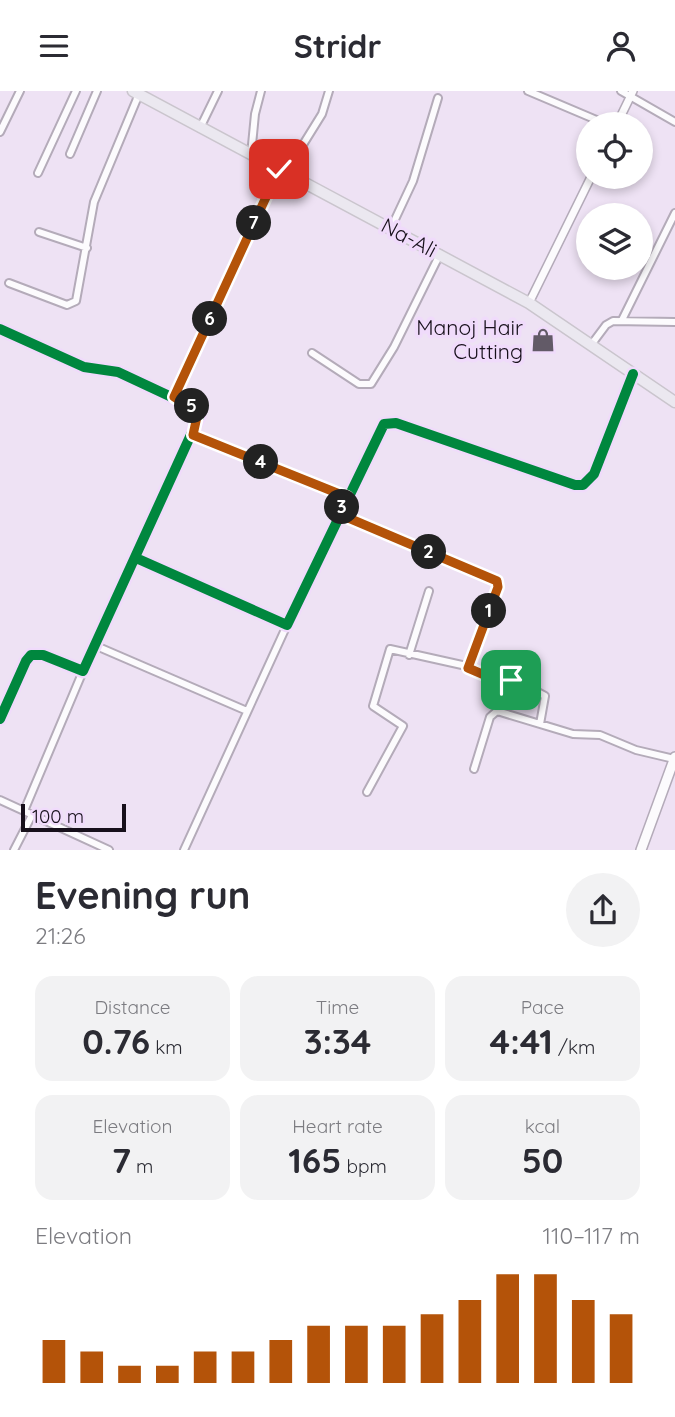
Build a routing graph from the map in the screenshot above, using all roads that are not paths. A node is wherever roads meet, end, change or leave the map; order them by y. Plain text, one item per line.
1 (20, 91) edge
2 (76, 91) edge
3 (97, 91) edge
4 (218, 91) edge
5 (261, 91) edge
6 (329, 91) edge
7 (528, 91) edge
8 (621, 91) edge
9 (136, 92) edge
10 (631, 94) edge
11 (438, 97) dead end
12 (578, 112) edge
13 (623, 112) edge
14 (675, 122) edge
15 (200, 128) junction
16 (0, 132) edge
17 (70, 154) dead end
18 (251, 155) junction
19 (283, 171) junction
20 (38, 173) dead end
21 (585, 189) edge
22 (675, 213) edge
23 (391, 228) junction
24 (39, 232) dead end
25 (87, 248) junction
26 (440, 254) junction
27 (9, 283) dead end
28 (529, 303) junction
29 (622, 320) junction
30 (675, 321) edge
31 (0, 329) edge
32 (591, 345) junction
33 (312, 353) dead end
34 (633, 374) junction
35 (174, 397) junction
36 (675, 403) edge
37 (193, 435) junction
38 (347, 497) junction
39 (339, 514) junction
40 (136, 558) junction
41 (429, 591) dead end
42 (287, 625) junction
43 (94, 645) junction
44 (409, 655) junction
45 (468, 668) junction
46 (83, 671) junction
47 (247, 711) junction
48 (0, 719) edge
49 (540, 725) junction
50 (675, 758) edge
51 (474, 769) dead end
52 (367, 792) dead end
53 (0, 800) edge
54 (24, 811) junction
55 (32, 815) junction
56 (14, 850) edge
57 (109, 850) edge
58 (184, 850) edge
59 (641, 850) edge

1 - 16 street
2 - 20 street
3 - 17 street
4 - 15 street
5 - 18 street
6 - 19 street
7 - 12 street
8 - 10 street
9 - 15 main road, Na-Ali
9 - 25 street
10 - 13 street
10 - 14 street
11 - 23 street
15 - 18 main road, Na-Ali
18 - 19 main road, Na-Ali
19 - 23 main road, Na-Ali
19 - 35 street
21 - 28 street
22 - 29 street
23 - 26 main road, Na-Ali
24 - 25 street
25 - 27 street
26 - 28 main road, Na-Ali
26 - 33 street
28 - 32 main road, Na-Ali
29 - 30 street
29 - 32 street
31 - 35 street
32 - 34 main road, Na-Ali
34 - 36 main road, Na-Ali
34 - 38 street
35 - 37 street
37 - 38 street
37 - 40 street
38 - 39 street
39 - 42 street
39 - 45 street
40 - 42 street
40 - 43 street
41 - 44 street
42 - 47 street
43 - 46 street
43 - 47 street
44 - 45 street
44 - 52 street
45 - 49 street
46 - 48 street
46 - 54 street
47 - 58 street
49 - 50 street
49 - 51 street
50 - 59 main road
53 - 54 street
54 - 55 street
55 - 56 street
55 - 57 street

